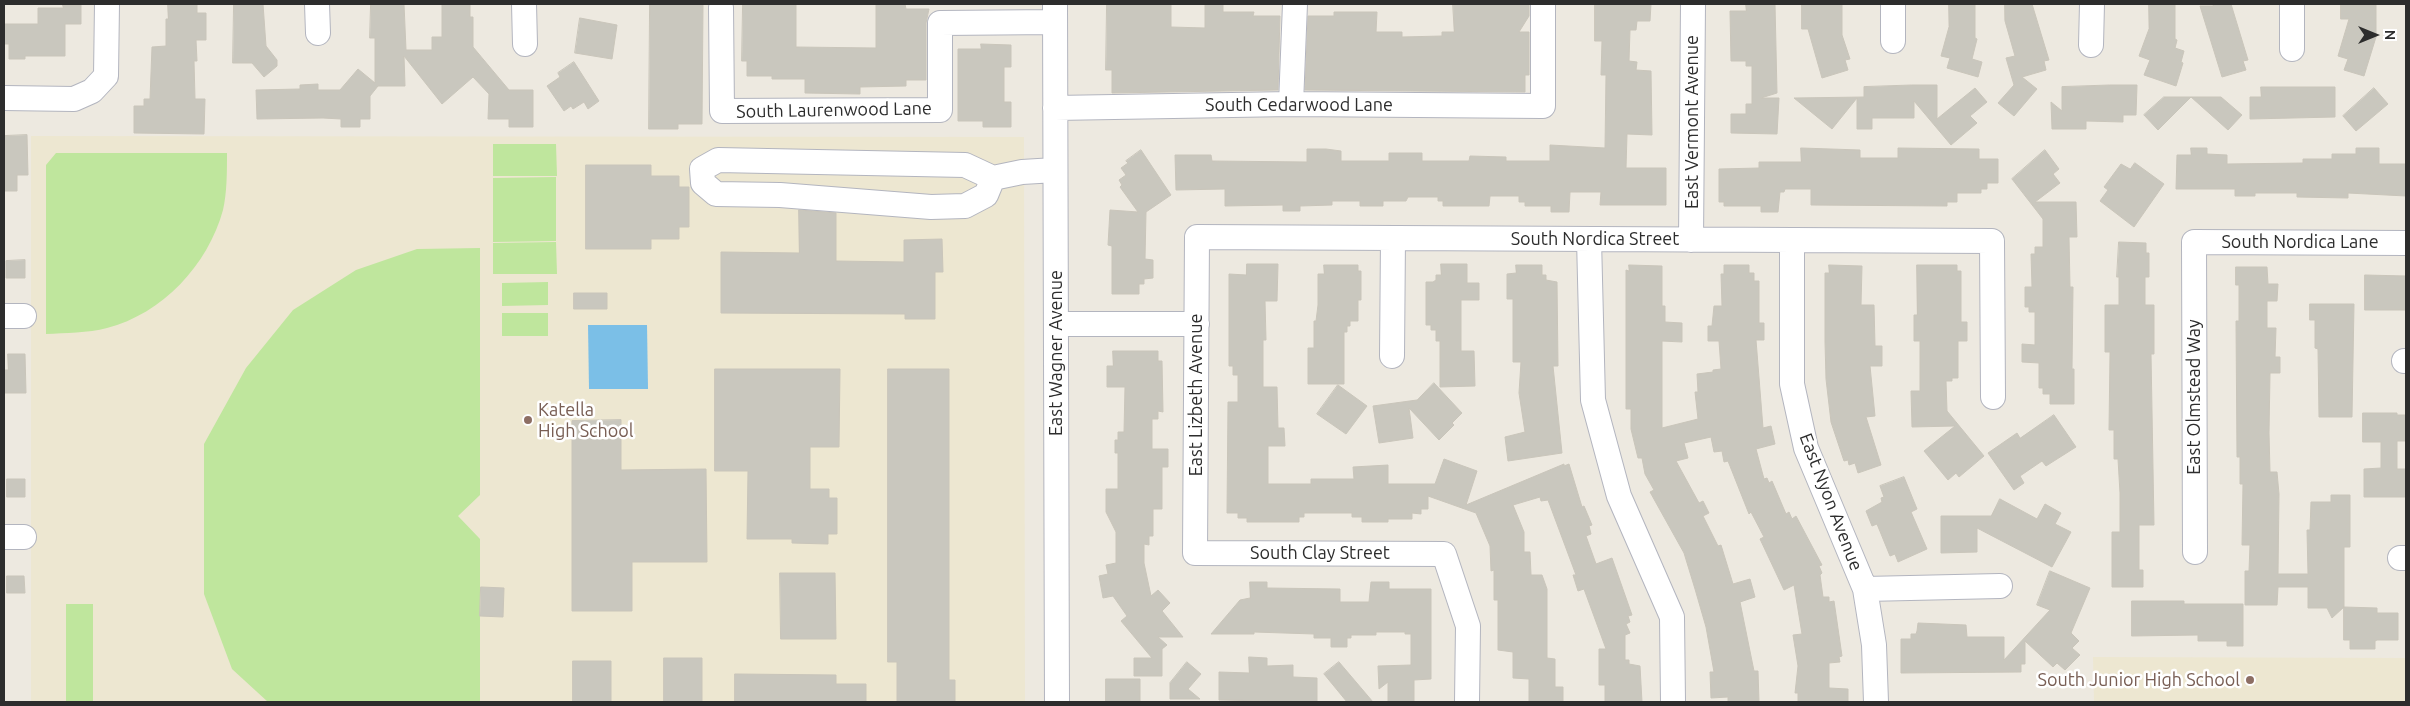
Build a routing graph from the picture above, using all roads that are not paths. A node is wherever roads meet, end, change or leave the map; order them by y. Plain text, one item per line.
1 (107, 4) edge
2 (317, 4) edge
3 (524, 4) edge
4 (1294, 4) edge
5 (1543, 4) edge
6 (1693, 4) edge
7 (1893, 4) edge
8 (2092, 4) edge
9 (2292, 4) edge
10 (721, 7) dead end
11 (1055, 13) edge
12 (318, 33) dead end
13 (1893, 41) dead end
14 (525, 44) dead end
15 (2092, 45) dead end
16 (2292, 49) dead end
17 (4, 98) edge
18 (1291, 104) junction
19 (1055, 108) junction
20 (1055, 170) junction
21 (994, 178) junction
22 (1197, 237) joint
23 (1392, 238) junction
24 (1589, 239) junction
25 (1691, 240) junction
26 (1792, 240) junction
27 (2194, 242) joint
28 (2406, 243) edge
29 (1056, 324) junction
30 (1197, 324) junction
31 (1392, 356) dead end
32 (1993, 397) dead end
33 (2195, 552) dead end
34 (1195, 553) joint
35 (2000, 586) dead end
36 (1865, 589) junction
37 (1056, 702) edge
38 (1468, 702) edge
39 (1672, 702) edge
40 (1876, 702) edge

1 - 17 street
2 - 12 street
3 - 14 street
4 - 18 street
5 - 18 street, South Cedarwood Lane
6 - 25 street, East Vermont Avenue
7 - 13 street
8 - 15 street
9 - 16 street
10 - 11 street, South Laurenwood Lane
11 - 19 street, East Wagner Avenue
18 - 19 street, South Cedarwood Lane
19 - 20 street, East Wagner Avenue
20 - 21 street
20 - 29 street, East Wagner Avenue
21 - 21 street
22 - 23 street, South Nordica Street
22 - 30 street, East Lizbeth Avenue
23 - 24 street, South Nordica Street
23 - 31 street
24 - 25 street, South Nordica Street
24 - 39 street
25 - 26 street, South Nordica Street
26 - 32 street, South Nordica Street
26 - 36 street, East Nyon Avenue
27 - 28 street, South Nordica Lane
27 - 33 street, East Olmstead Way
29 - 30 street
29 - 37 street, East Wagner Avenue
30 - 34 street, East Lizbeth Avenue
34 - 38 street, South Clay Street
35 - 36 street
36 - 40 street, East Nyon Avenue

